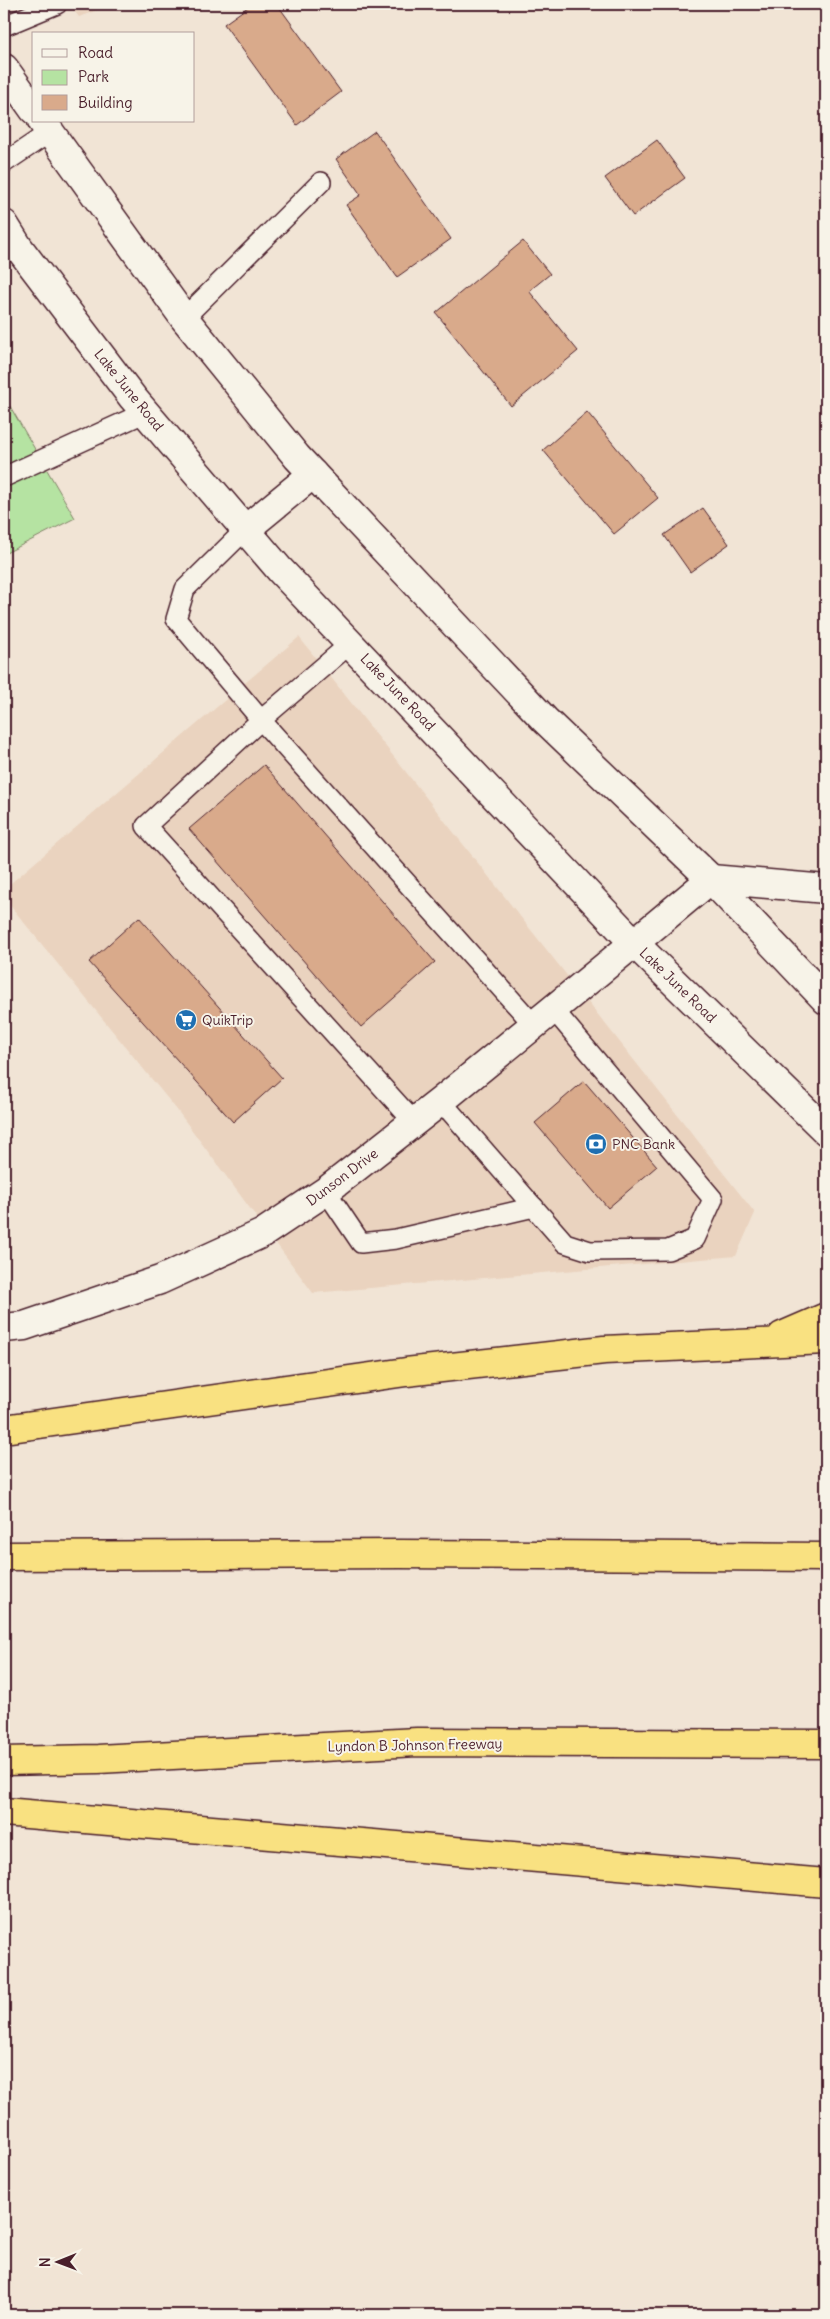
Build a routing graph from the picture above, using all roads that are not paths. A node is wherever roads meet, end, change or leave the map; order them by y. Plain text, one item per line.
1 (57, 4) edge
2 (4, 26) edge
3 (4, 68) edge
4 (32, 107) edge
5 (46, 126) edge
6 (4, 163) edge
7 (321, 182) dead end
8 (4, 224) edge
9 (184, 318) junction
10 (146, 412) junction
11 (313, 474) junction
12 (4, 477) edge
13 (246, 529) junction
14 (351, 643) junction
15 (261, 720) junction
16 (711, 879) junction
17 (826, 889) edge
18 (634, 942) junction
19 (826, 1000) edge
20 (543, 1017) junction
21 (441, 1101) junction
22 (414, 1122) junction
23 (826, 1131) edge
24 (326, 1191) junction
25 (534, 1207) junction
26 (826, 1317) edge
27 (4, 1328) edge
28 (826, 1340) edge
29 (768, 1342) junction
30 (4, 1429) edge
31 (4, 1556) edge
32 (826, 1557) edge
33 (826, 1744) edge
34 (4, 1761) edge
35 (4, 1812) edge
36 (826, 1883) edge

1 - 2 lane
3 - 4 main road
5 - 6 lane
5 - 9 main road
7 - 9 lane
8 - 10 main road, Lake June Road
9 - 11 main road
10 - 12 lane
10 - 13 main road, Lake June Road
11 - 13 main road
11 - 16 main road
13 - 14 main road, Lake June Road
13 - 15 lane
14 - 15 lane
14 - 18 main road, Lake June Road
15 - 20 lane
15 - 22 lane
16 - 17 main road
16 - 18 main road, Dunson Drive
16 - 19 main road
18 - 20 main road, Dunson Drive
18 - 23 main road, Lake June Road
20 - 21 main road, Dunson Drive
20 - 25 lane
21 - 22 main road, Dunson Drive
21 - 25 lane
22 - 24 main road, Dunson Drive
24 - 25 lane
24 - 27 main road, Dunson Drive
26 - 29 highway
28 - 29 highway
29 - 30 highway
31 - 32 highway
33 - 34 highway, Lyndon B Johnson Freeway
35 - 36 highway

